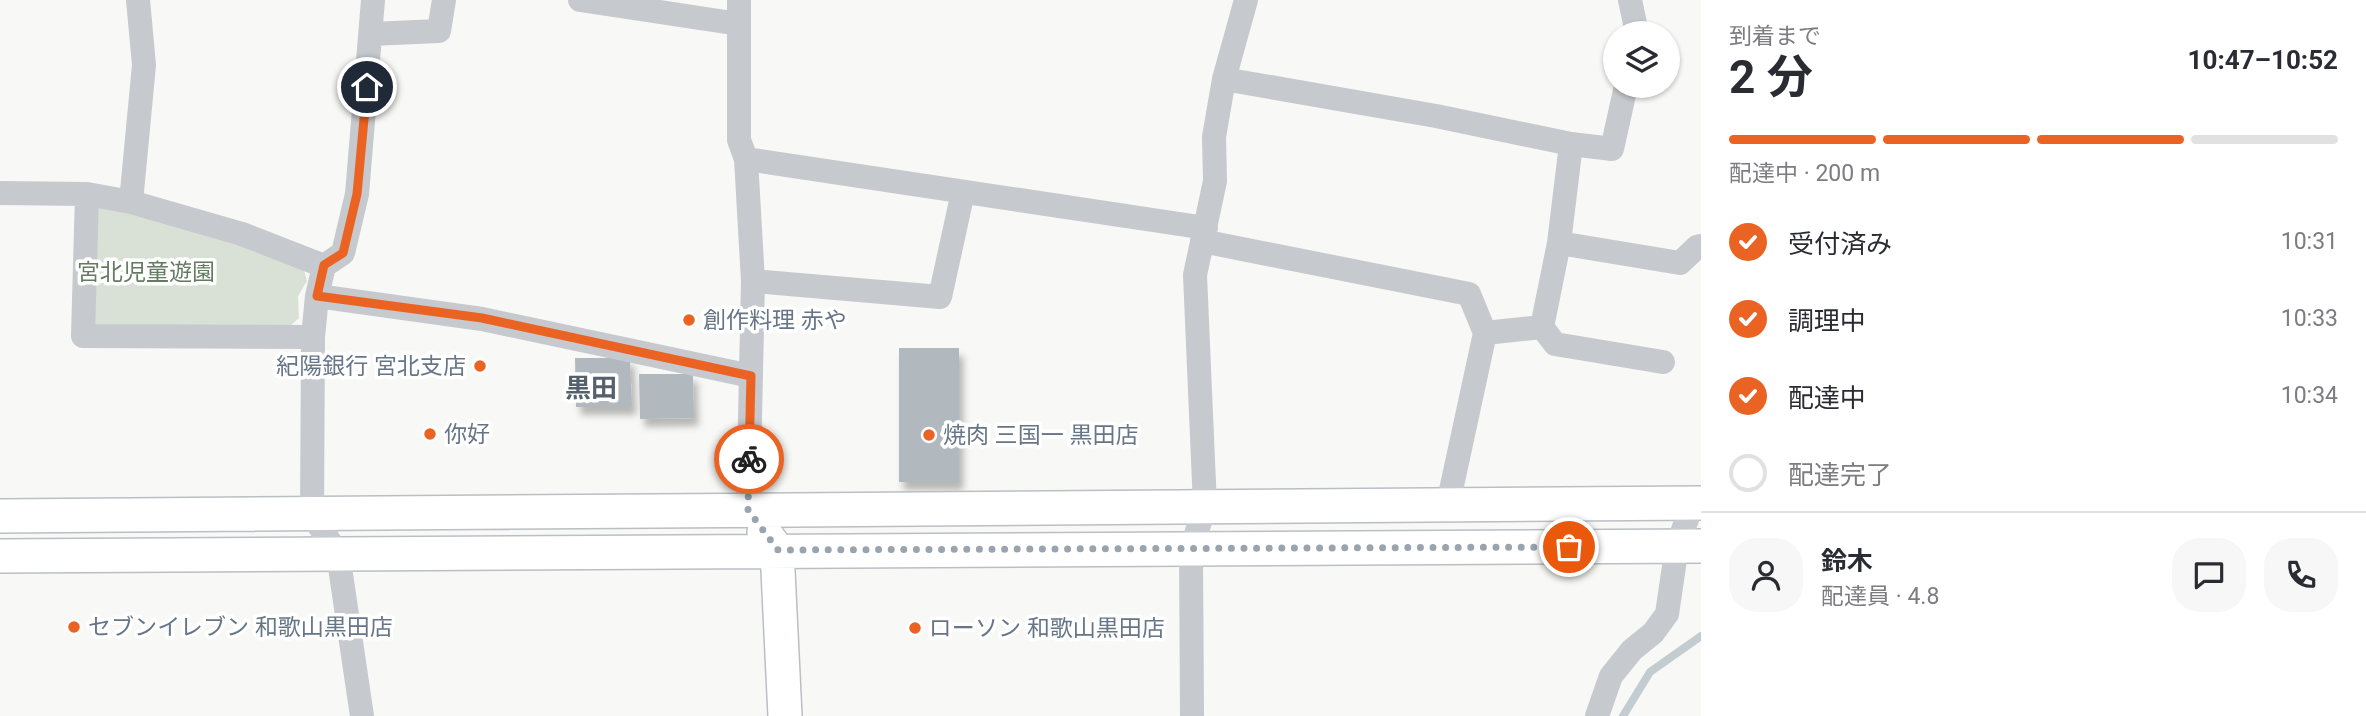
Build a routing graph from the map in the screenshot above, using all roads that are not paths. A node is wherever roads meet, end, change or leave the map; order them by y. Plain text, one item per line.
1 (138, 0) edge
2 (373, 0) edge
3 (444, 0) edge
4 (580, 0) edge
5 (1246, 0) edge
6 (1630, 0) edge
7 (739, 12) edge
8 (1634, 21) edge
9 (372, 34) junction
10 (1224, 79) junction
11 (1623, 98) edge
12 (1571, 144) junction
13 (746, 159) junction
14 (963, 192) junction
15 (0, 193) edge
16 (87, 194) junction
17 (131, 202) junction
18 (1204, 234) junction
19 (1559, 243) junction
20 (1701, 247) edge
21 (324, 265) junction
22 (753, 281) junction
23 (317, 296) junction
24 (1542, 327) junction
25 (1485, 333) junction
26 (313, 337) junction
27 (1663, 362) dead end
28 (751, 376) junction
29 (1697, 503) edge
30 (1448, 504) junction
31 (1205, 506) junction
32 (748, 510) junction
33 (312, 514) junction
34 (0, 516) edge
35 (1689, 546) edge
36 (778, 550) junction
37 (1191, 550) junction
38 (338, 554) junction
39 (0, 556) edge
40 (362, 716) edge
41 (785, 716) edge
42 (1192, 716) edge
43 (1597, 716) edge

1 - 17 street
2 - 9 street
3 - 9 street
4 - 7 street
5 - 10 street
6 - 8 street
7 - 13 street
9 - 21 street
10 - 12 street
10 - 18 street
11 - 12 street
12 - 19 street
13 - 14 street
13 - 22 street
14 - 18 street
14 - 22 street
15 - 16 street
16 - 17 street
16 - 26 street
17 - 21 street
18 - 25 street
18 - 31 street
19 - 20 street
19 - 24 street
21 - 23 street
22 - 28 street
23 - 26 street
23 - 28 street
24 - 25 street
24 - 27 street
25 - 30 street
26 - 33 street
28 - 32 street
29 - 30 street
29 - 35 street
30 - 31 street
31 - 32 street
31 - 37 street
32 - 33 street
32 - 36 street
33 - 34 street
33 - 38 street
35 - 37 street
35 - 43 street
36 - 37 street
36 - 38 street
36 - 41 street
37 - 42 street
38 - 39 street
38 - 40 street

